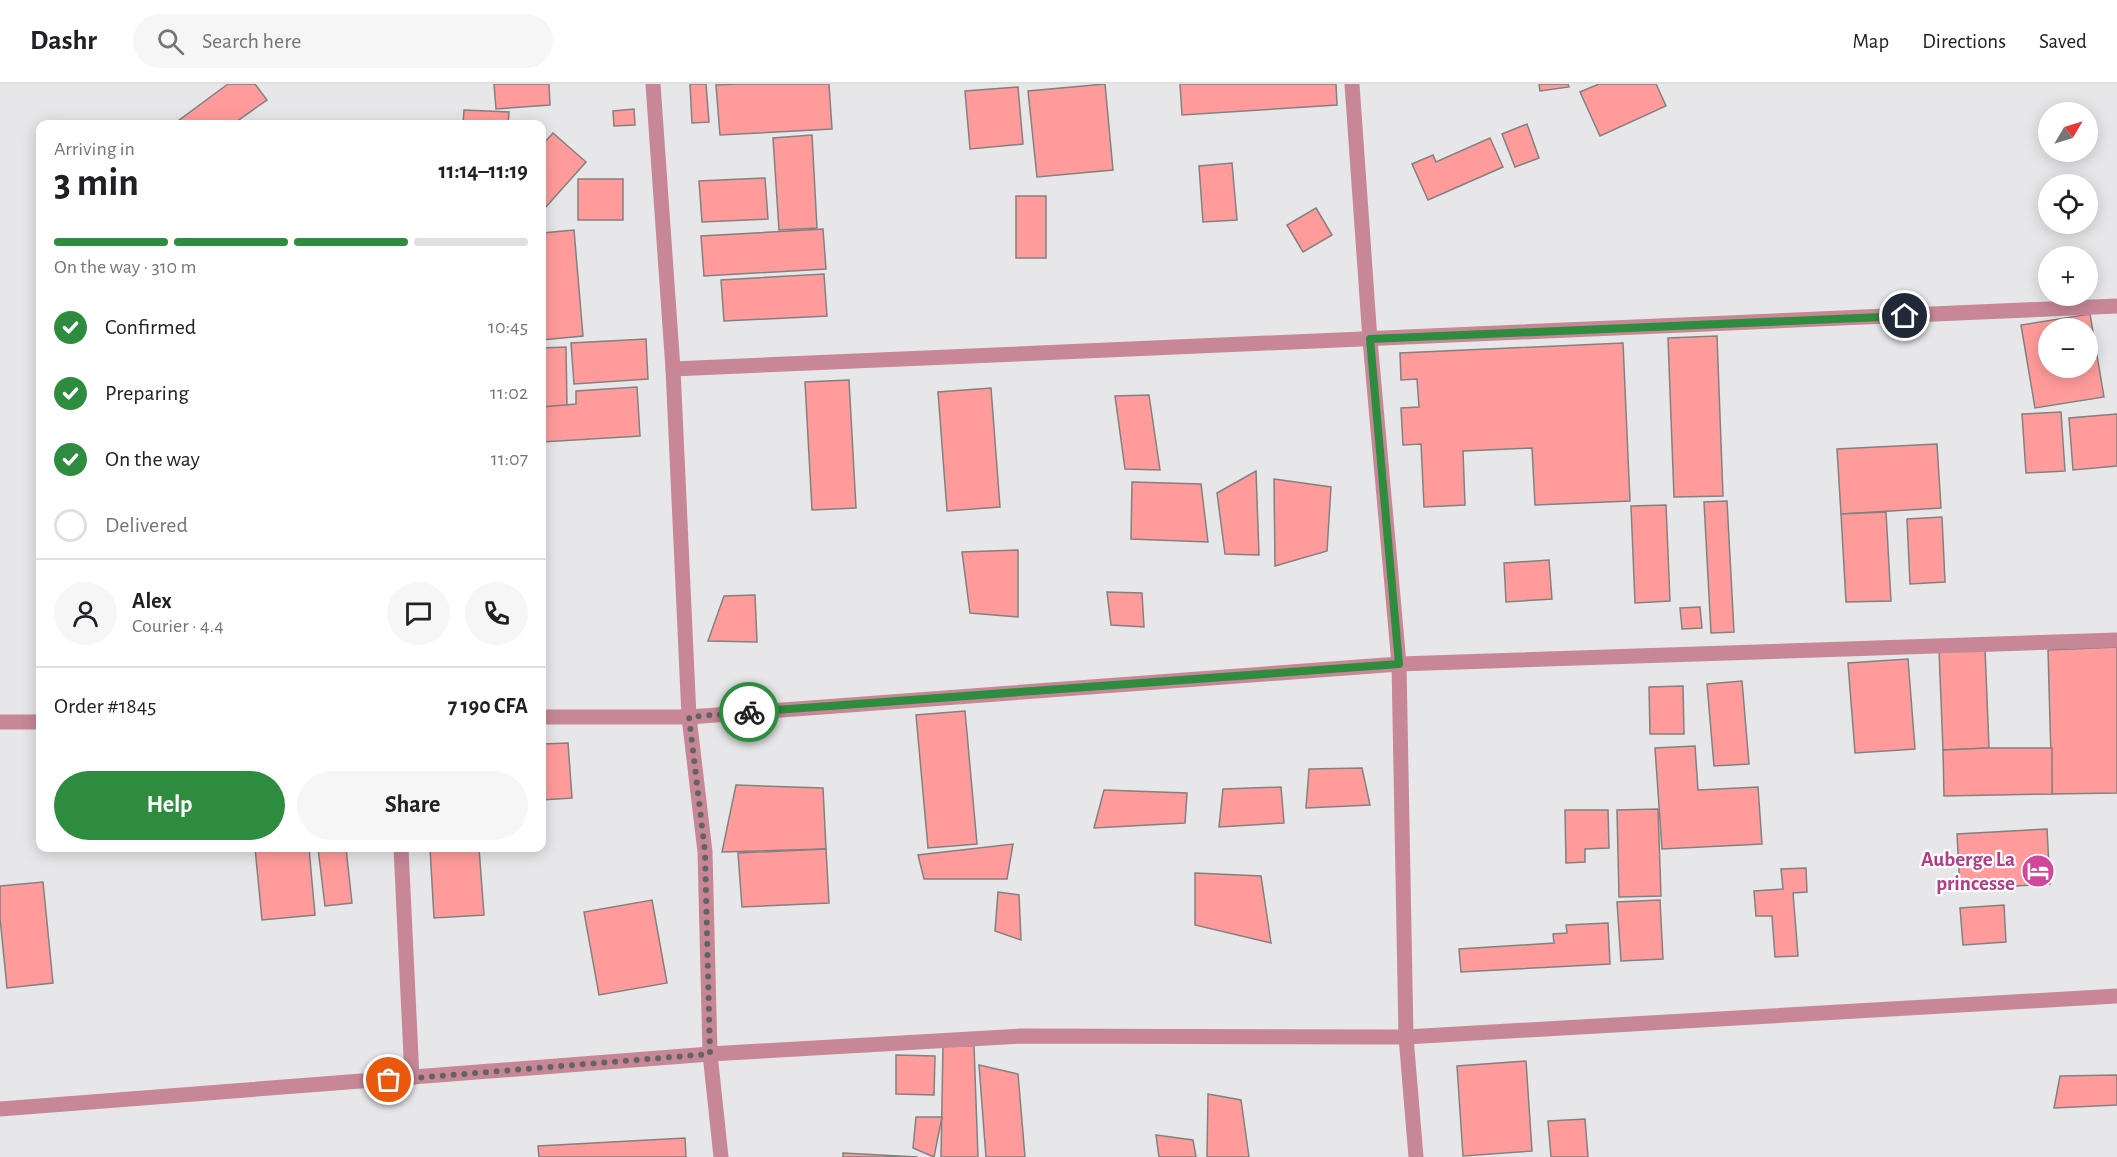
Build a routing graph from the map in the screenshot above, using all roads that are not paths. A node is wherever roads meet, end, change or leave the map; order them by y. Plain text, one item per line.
1 (654, 84) edge
2 (1352, 84) edge
3 (2117, 306) edge
4 (1370, 339) junction
5 (673, 369) junction
6 (2117, 640) edge
7 (1399, 664) junction
8 (546, 717) edge
9 (689, 717) junction
10 (0, 722) edge
11 (36, 722) edge
12 (401, 852) edge
13 (2117, 996) edge
14 (1406, 1036) junction
15 (710, 1054) junction
16 (412, 1078) junction
17 (0, 1109) edge
18 (721, 1157) edge
19 (1416, 1157) edge

1 - 5 street
2 - 4 street
3 - 4 street
4 - 5 street
4 - 7 street
5 - 9 street
6 - 7 street
7 - 9 street
7 - 14 street
8 - 9 street
9 - 15 street
10 - 11 street
12 - 16 street
13 - 14 street
14 - 15 street
14 - 19 street
15 - 16 street
15 - 18 street
16 - 17 street

